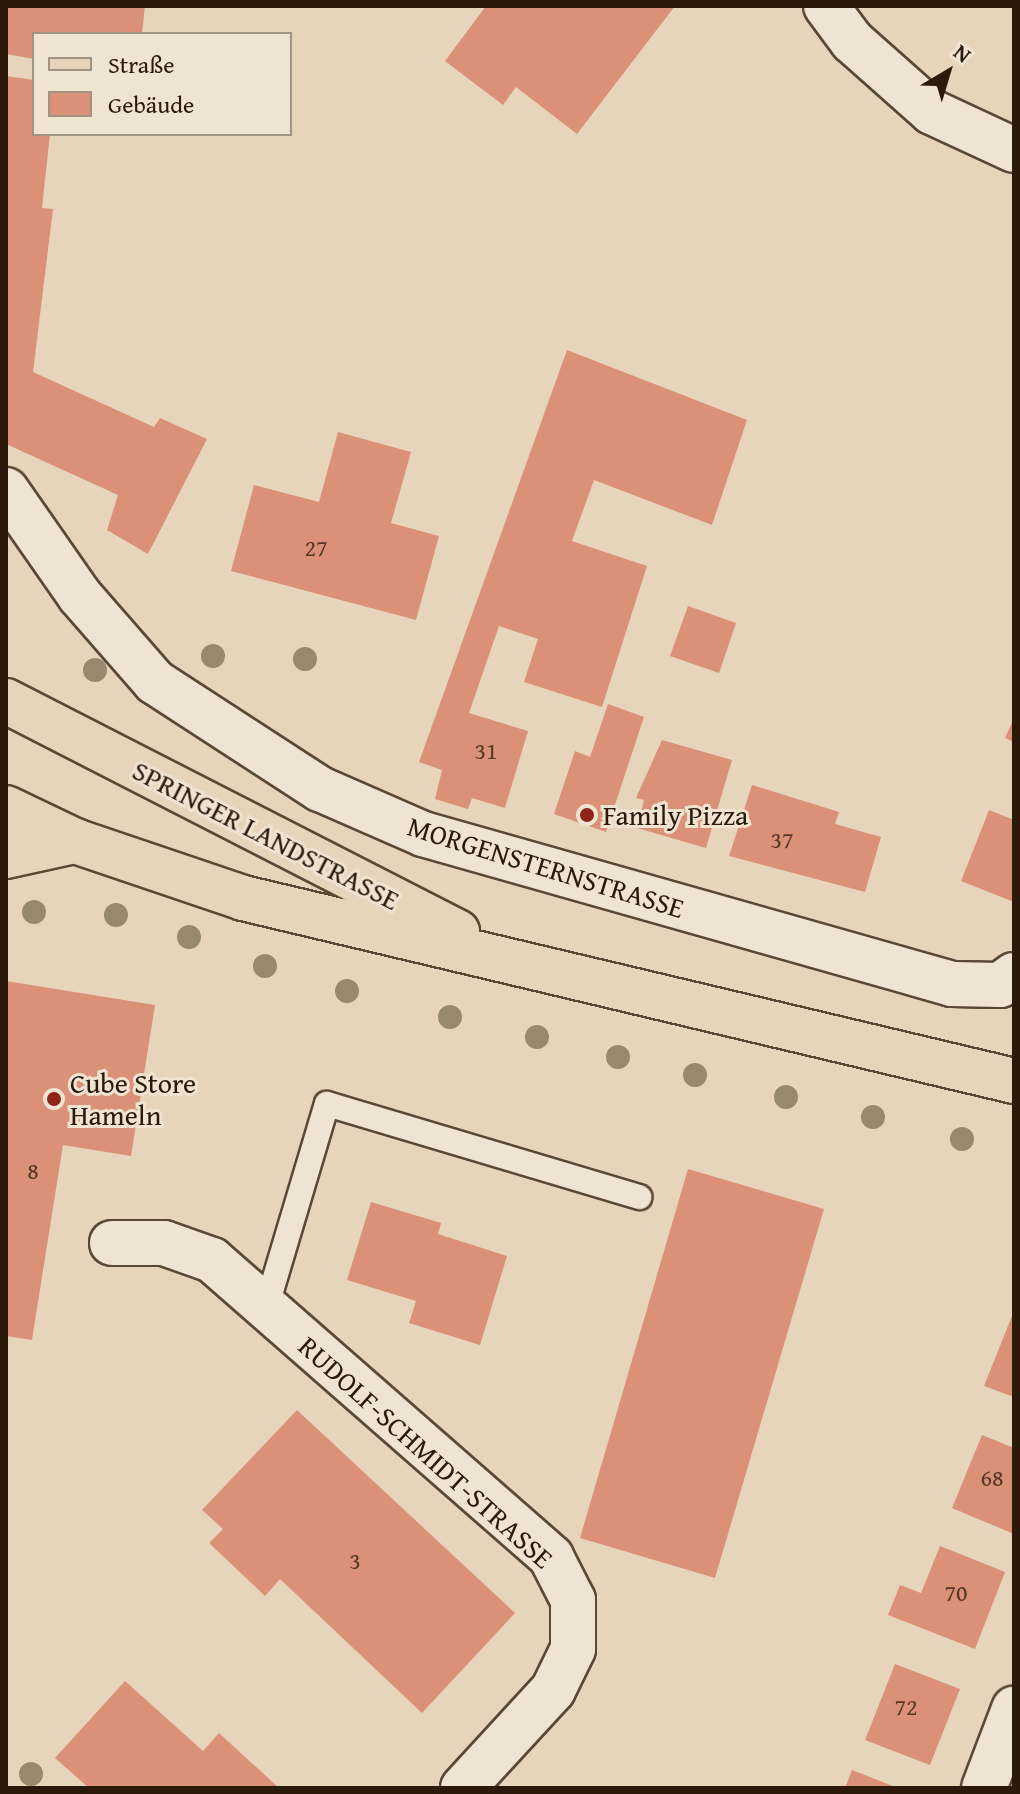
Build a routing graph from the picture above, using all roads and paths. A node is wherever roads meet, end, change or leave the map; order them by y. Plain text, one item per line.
1 (826, 6) edge
2 (859, 24) edge
3 (1014, 150) edge
4 (6, 490) edge
5 (6, 701) edge
6 (6, 808) edge
7 (75, 841) junction
8 (6, 856) edge
9 (527, 967) junction
10 (1014, 975) edge
11 (1014, 1081) edge
12 (639, 1197) dead end
13 (112, 1243) dead end
14 (266, 1308) junction
15 (1014, 1709) edge
16 (463, 1788) edge
17 (984, 1788) edge

1 - 2 street
2 - 3 street
4 - 10 street, MORGENSTERNSTRASSE
5 - 9 main road, SPRINGER LANDSTRASSE
6 - 7 main road, SPRINGER LANDSTRASSE
7 - 8 main road
7 - 9 main road, SPRINGER LANDSTRASSE
9 - 11 main road, SPRINGER LANDSTRASSE
12 - 14 lane
13 - 14 street, RUDOLF-SCHMIDT-STRASSE
14 - 16 street, RUDOLF-SCHMIDT-STRASSE
15 - 17 street

